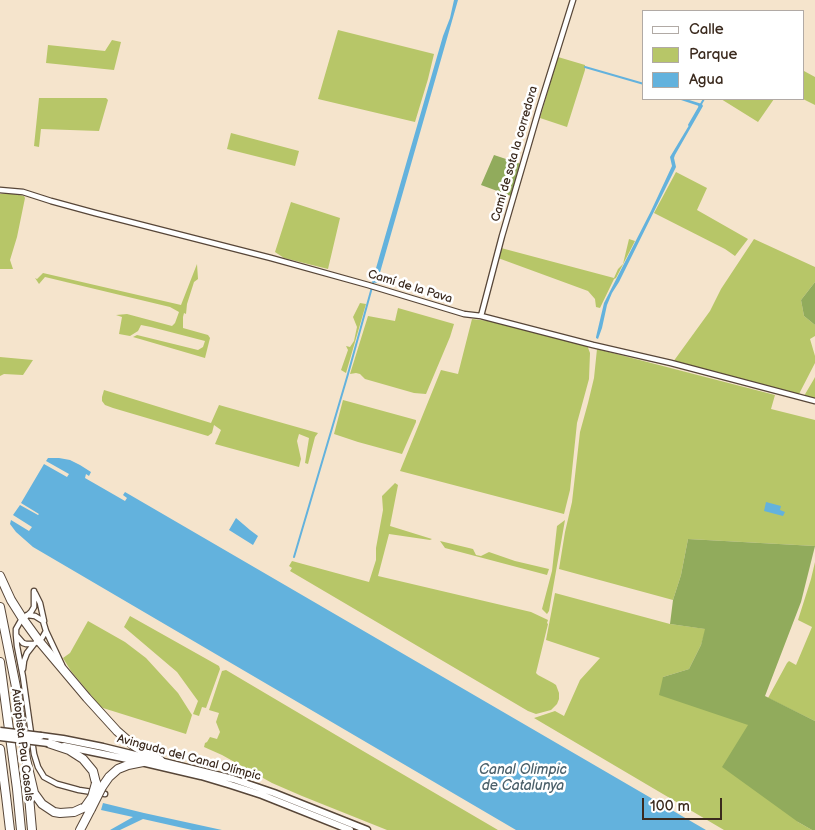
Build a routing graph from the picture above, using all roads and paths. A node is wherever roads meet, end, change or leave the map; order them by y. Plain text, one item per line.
1 (573, 0) edge
2 (0, 190) edge
3 (481, 316) junction
4 (815, 401) edge
5 (0, 576) edge
6 (0, 607) edge
7 (25, 617) junction
8 (45, 624) junction
9 (46, 631) junction
10 (16, 636) junction
11 (37, 642) junction
12 (0, 662) edge
13 (68, 675) junction
14 (23, 677) junction
15 (0, 731) edge
16 (0, 737) edge
17 (48, 743) junction
18 (0, 749) edge
19 (26, 759) junction
20 (160, 760) junction
21 (143, 762) junction
22 (101, 788) junction
23 (88, 808) junction
24 (10, 830) edge
25 (22, 830) edge
26 (32, 830) edge
27 (80, 830) edge
28 (350, 830) edge
29 (367, 830) edge

1 - 3 street, Camí de sota la corredora
2 - 3 street, Camí de la Pava
3 - 4 street, Camí de la Pava
5 - 7 highway
6 - 19 highway
7 - 8 street
7 - 8 street
7 - 10 street
7 - 11 highway
8 - 9 street
9 - 11 street
9 - 13 street
10 - 11 street
10 - 14 street
11 - 13 highway
11 - 14 street
12 - 25 highway, Autopista Pau Casals
13 - 20 highway
14 - 22 street
15 - 20 street, Avinguda del Canal Olímpic, bridge
16 - 17 street, Avinguda del Canal Olímpic, bridge
17 - 21 street, Avinguda del Canal Olímpic
17 - 22 highway
18 - 24 highway, Autopista Pau Casals
19 - 23 highway
19 - 26 highway
20 - 29 street, Avinguda del Canal Olímpic
21 - 22 highway
21 - 28 street, Avinguda del Canal Olímpic
22 - 23 highway, bridge
23 - 27 highway

